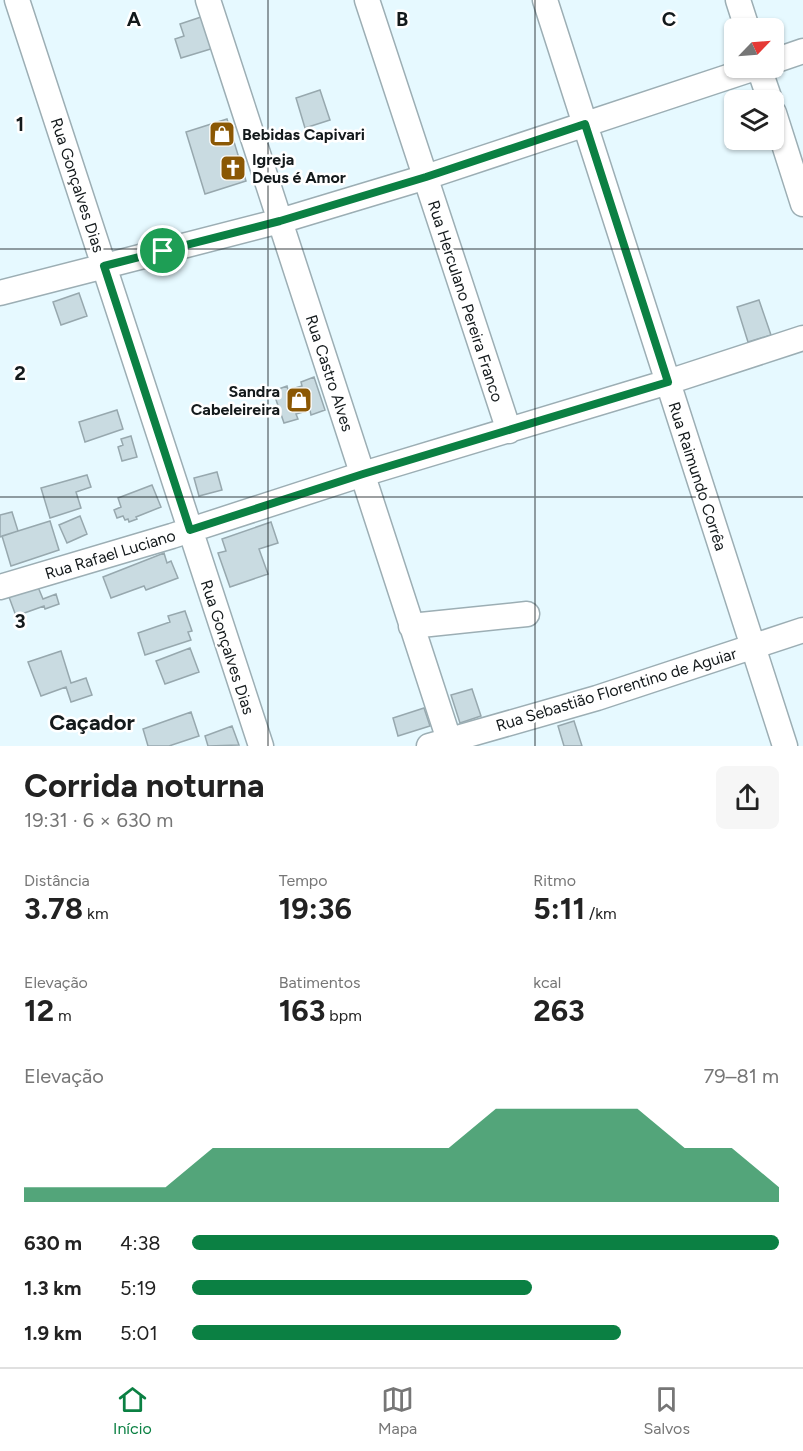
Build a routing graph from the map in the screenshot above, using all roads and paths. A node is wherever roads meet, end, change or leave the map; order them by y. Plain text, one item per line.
1 (18, 0) edge
2 (208, 0) edge
3 (368, 0) edge
4 (545, 0) edge
5 (738, 0) edge
6 (0, 6) edge
7 (744, 18) edge
8 (803, 51) edge
9 (784, 58) edge
10 (725, 78) edge
11 (585, 124) junction
12 (784, 144) edge
13 (426, 177) junction
14 (803, 204) edge
15 (280, 221) junction
16 (104, 266) junction
17 (0, 293) edge
18 (803, 338) edge
19 (668, 382) junction
20 (509, 431) junction
21 (363, 474) junction
22 (190, 530) junction
23 (0, 587) edge
24 (527, 614) dead end
25 (411, 626) junction
26 (803, 630) edge
27 (753, 647) junction
28 (443, 744) edge
29 (261, 746) edge
30 (785, 746) edge

1 - 6 street
1 - 16 street, Rua Gonçalves Dias
2 - 15 street, Rua Castro Alves
3 - 13 street, Rua Herculano Pereira Franco
4 - 11 street, Rua Raimundo Corrêa
5 - 7 street
8 - 9 street
10 - 11 street
11 - 13 street
11 - 19 street, Rua Raimundo Corrêa
12 - 14 street
13 - 15 street
13 - 20 street, Rua Herculano Pereira Franco
15 - 16 street
15 - 21 street, Rua Castro Alves
16 - 17 street
16 - 22 street, Rua Gonçalves Dias
18 - 19 street, Rua Rafael Luciano
19 - 20 street, Rua Rafael Luciano
19 - 27 street, Rua Raimundo Corrêa
20 - 21 street, Rua Rafael Luciano
21 - 22 street, Rua Rafael Luciano
21 - 25 street, Rua Castro Alves
22 - 23 street, Rua Rafael Luciano
22 - 29 street, Rua Gonçalves Dias
24 - 25 street
25 - 28 street, Rua Castro Alves
26 - 27 street, Rua Sebastião Florentino de Aguiar
27 - 28 street, Rua Sebastião Florentino de Aguiar
27 - 30 street, Rua Raimundo Corrêa

